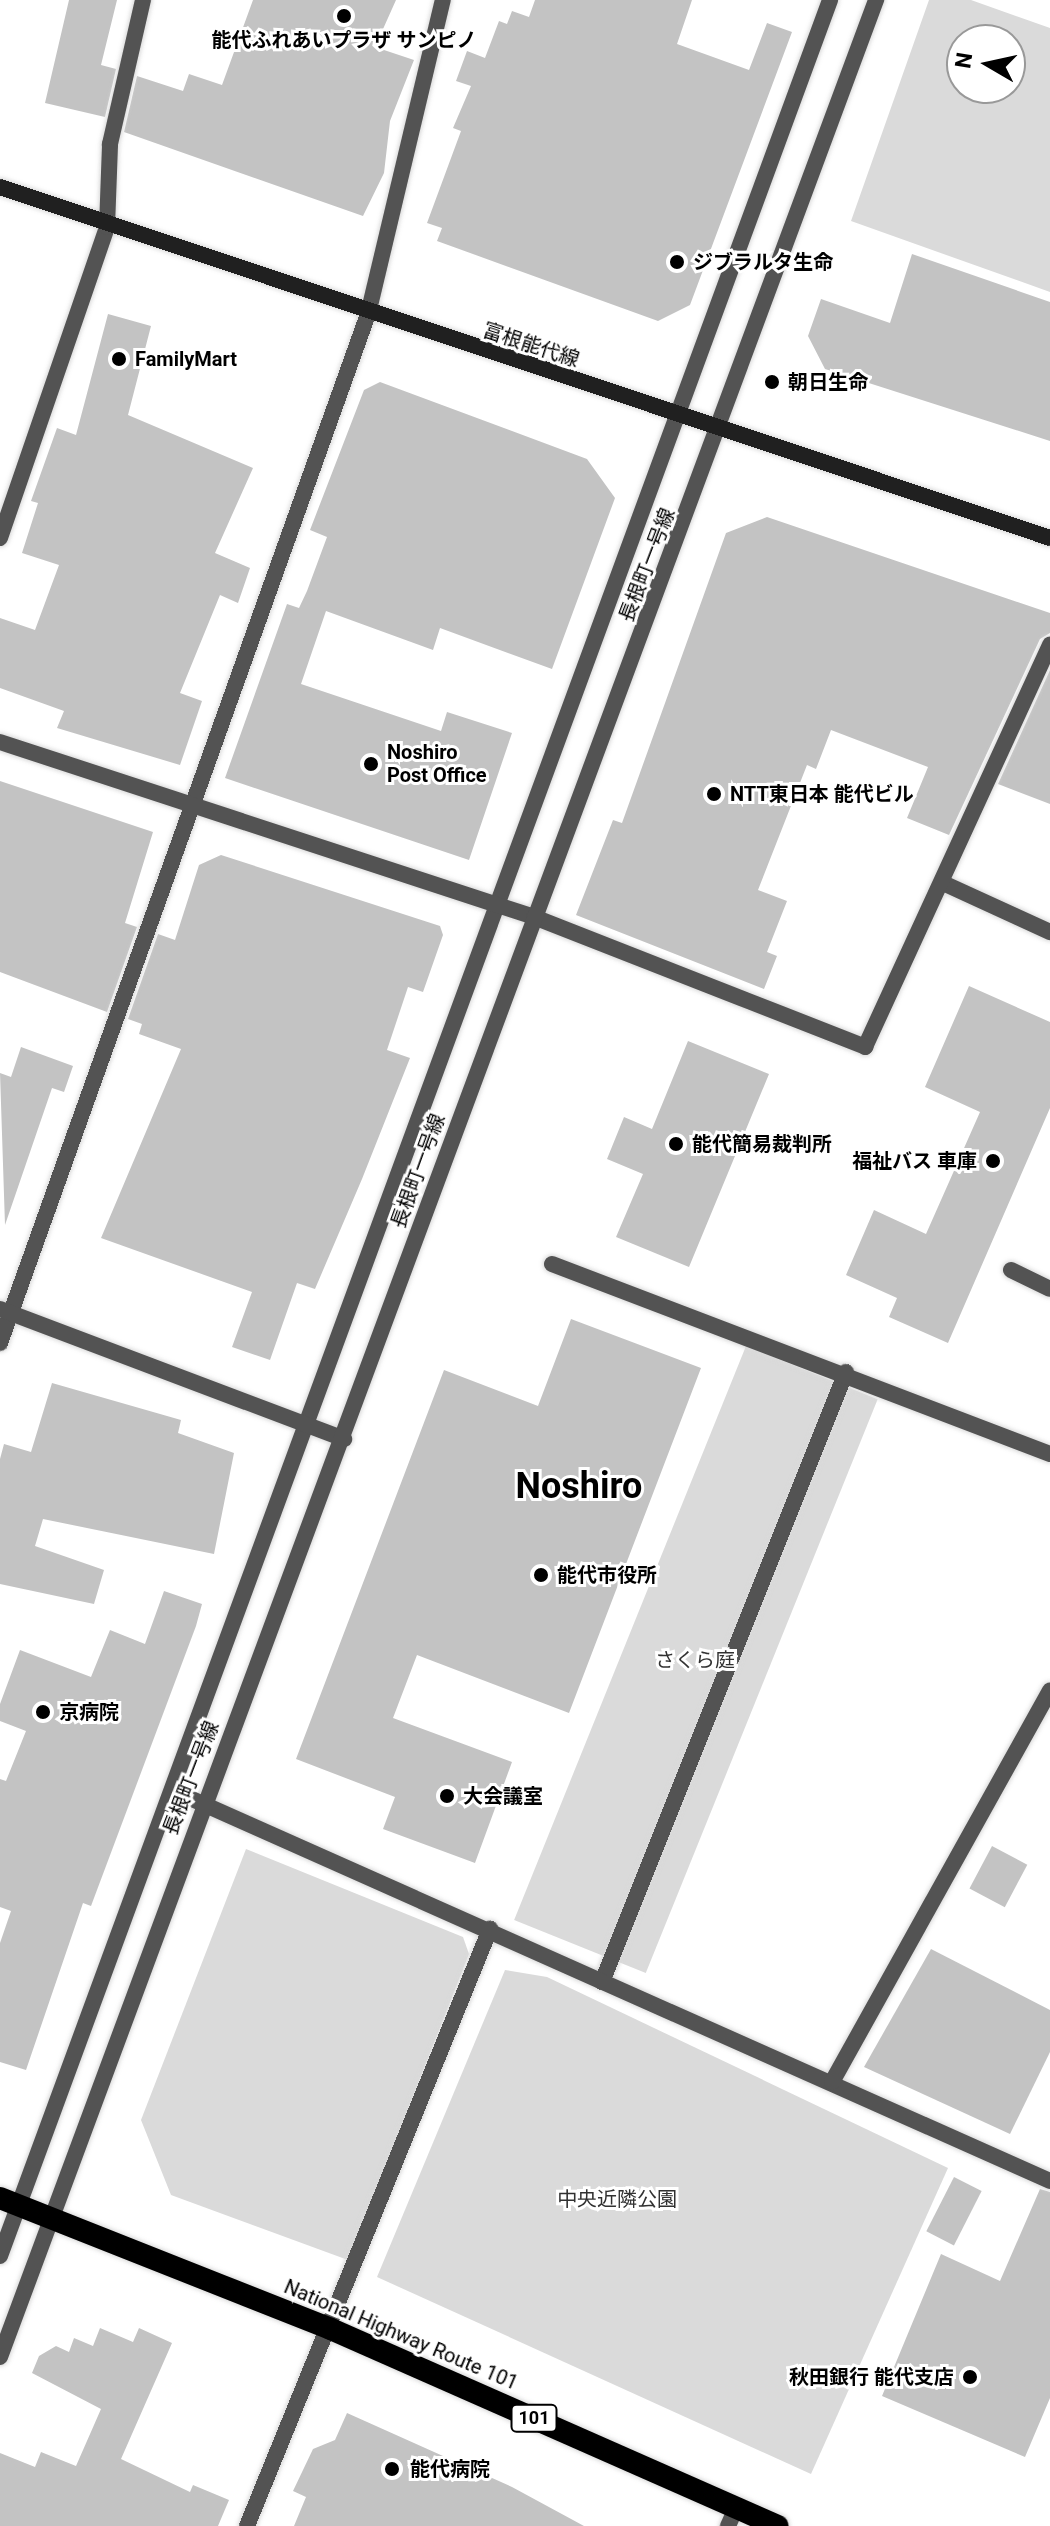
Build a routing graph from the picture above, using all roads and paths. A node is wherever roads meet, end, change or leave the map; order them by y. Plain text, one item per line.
1 (143, 0) edge
2 (443, 0) edge
3 (830, 0) edge
4 (876, 0) edge
5 (0, 187) edge
6 (107, 227) junction
7 (368, 314) junction
8 (680, 415) junction
9 (719, 430) junction
10 (0, 538) edge
11 (1050, 538) edge
12 (1050, 644) edge
13 (0, 742) edge
14 (189, 801) junction
15 (943, 883) junction
16 (497, 906) junction
17 (534, 917) junction
18 (1050, 932) edge
19 (552, 1264) dead end
20 (1011, 1270) dead end
21 (1050, 1289) edge
22 (5, 1311) edge
23 (0, 1343) edge
24 (846, 1372) junction
25 (310, 1427) junction
26 (344, 1439) junction
27 (1050, 1454) edge
28 (1050, 1691) edge
29 (174, 1791) junction
30 (202, 1803) junction
31 (490, 1929) junction
32 (602, 1982) junction
33 (832, 2082) junction
34 (1050, 2181) edge
35 (9, 2202) edge
36 (53, 2219) junction
37 (0, 2256) edge
38 (331, 2329) junction
39 (0, 2357) edge
40 (732, 2517) edge
41 (247, 2526) edge
42 (778, 2526) edge

1 - 6 street
2 - 7 street
3 - 8 street
4 - 9 street, 長根町一号線
5 - 6 main road, 富根能代線
6 - 7 main road, 富根能代線
6 - 10 street
7 - 8 main road, 富根能代線
7 - 14 street
8 - 9 main road, 富根能代線
8 - 16 street
9 - 11 main road, 富根能代線
9 - 17 street, 長根町一号線
12 - 15 street
13 - 14 street
14 - 16 street
14 - 22 street
15 - 17 street
15 - 18 street
16 - 17 street
16 - 25 street
17 - 26 street, 長根町一号線
19 - 24 street
20 - 21 street
22 - 23 street
22 - 25 street
24 - 27 street
24 - 32 street
25 - 26 street
25 - 29 street
26 - 30 street, 長根町一号線
28 - 33 street
29 - 30 street
29 - 35 street
30 - 31 street
30 - 36 street, 長根町一号線
31 - 32 street
31 - 38 street
32 - 33 street
33 - 34 street
35 - 36 highway, National Highway Route 101 / 101
35 - 37 street
36 - 38 highway, National Highway Route 101 / 101
36 - 39 street, 長根町一号線
38 - 40 highway, National Highway Route 101 / 101
38 - 41 street
40 - 42 highway, National Highway Route 101 / 101

